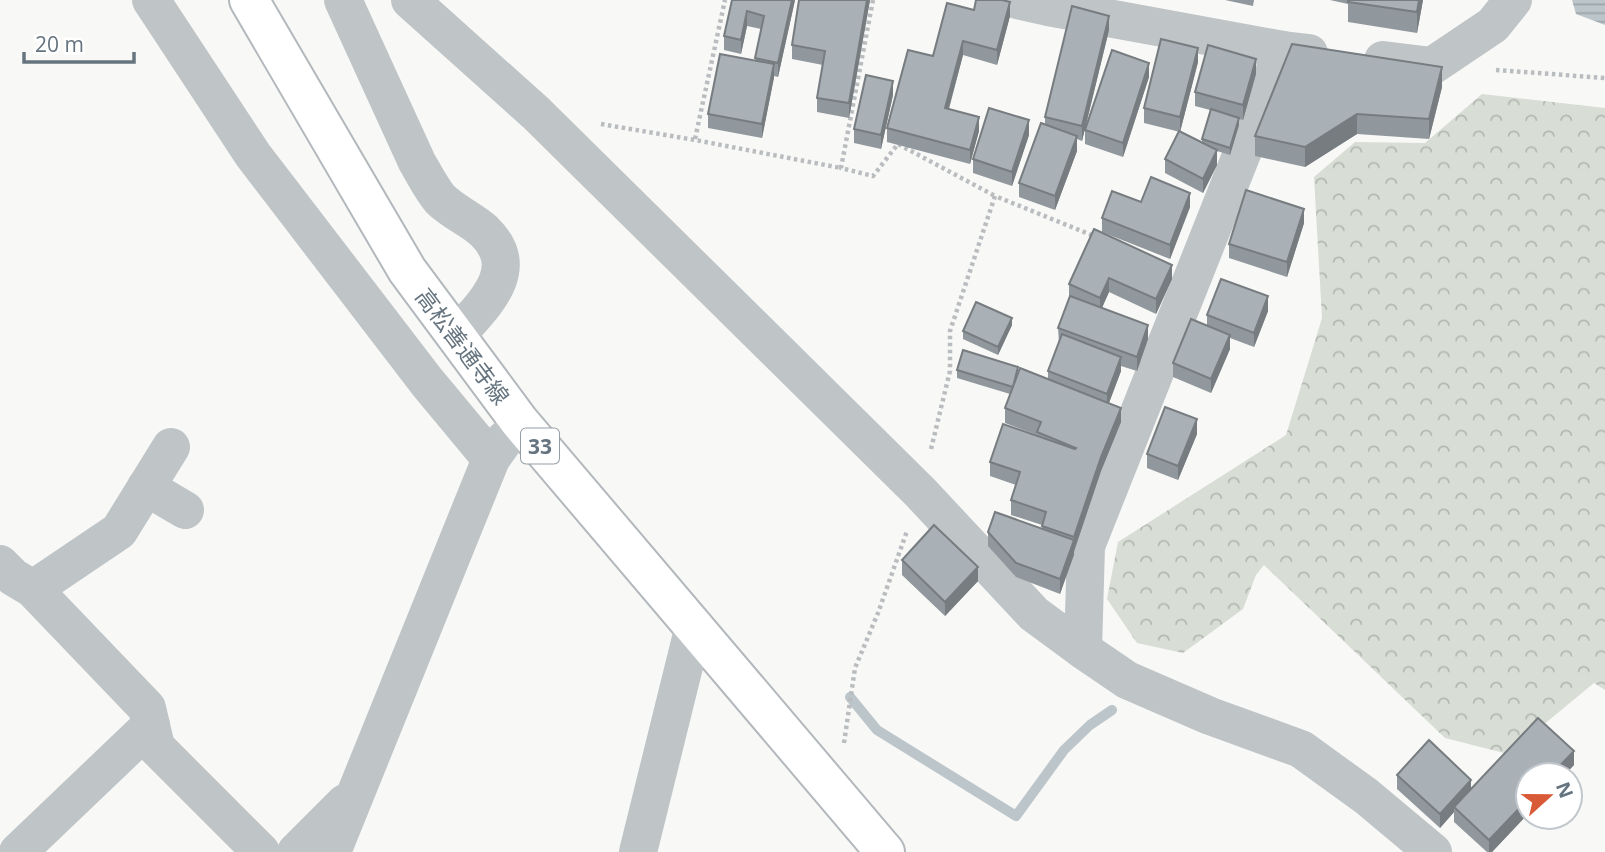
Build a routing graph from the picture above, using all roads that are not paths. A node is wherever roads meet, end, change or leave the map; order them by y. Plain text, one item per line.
1 (151, 0) edge
2 (249, 0) edge
3 (342, 0) edge
4 (410, 0) edge
5 (1017, 0) edge
6 (1513, 0) edge
7 (1283, 50) junction
8 (456, 336) junction
9 (519, 421) junction
10 (171, 447) dead end
11 (491, 458) junction
12 (146, 487) junction
13 (184, 510) dead end
14 (0, 564) edge
15 (33, 589) junction
16 (694, 626) junction
17 (1083, 650) junction
18 (150, 725) junction
19 (356, 792) junction
20 (18, 852) edge
21 (261, 852) edge
22 (296, 852) edge
23 (332, 852) edge
24 (638, 852) edge
25 (885, 852) edge
26 (1433, 852) edge

1 - 11 street
2 - 8 main road, 高松善通寺線 / 33
3 - 8 street
4 - 17 street
5 - 7 street
6 - 7 street
7 - 17 street
8 - 9 main road, 高松善通寺線 / 33
9 - 11 street
9 - 16 main road, 高松善通寺線 / 33
10 - 12 street
11 - 19 street
12 - 13 street
12 - 15 street
14 - 15 street
15 - 18 street
16 - 24 street
16 - 25 main road, 高松善通寺線 / 33
17 - 26 street
18 - 20 street
18 - 21 street
19 - 22 street
19 - 23 street

